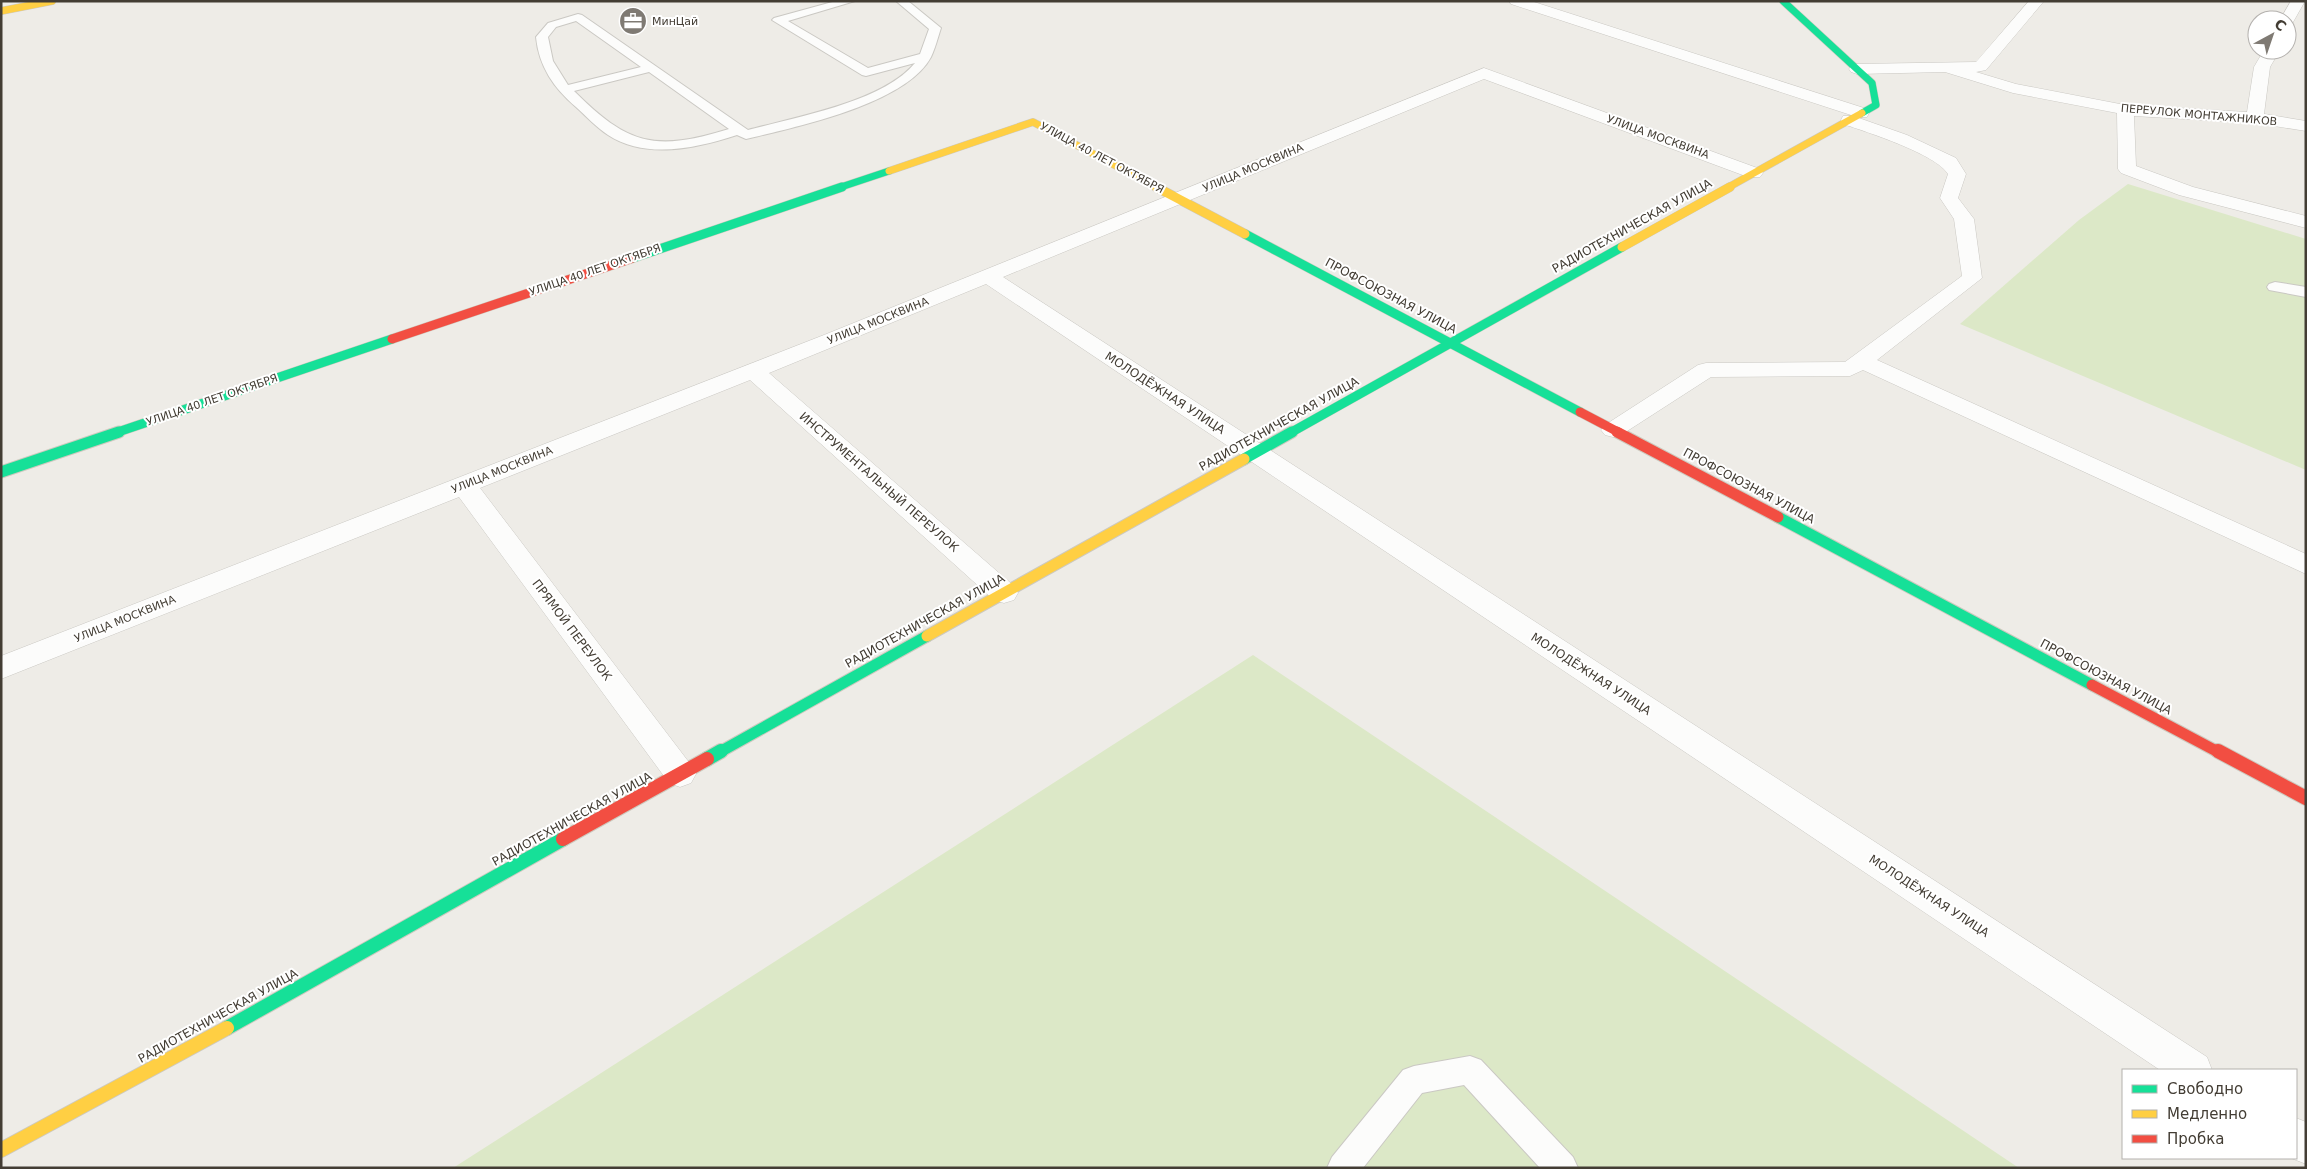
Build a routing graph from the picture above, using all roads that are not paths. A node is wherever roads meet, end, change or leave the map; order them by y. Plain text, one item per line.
1 (52, 1) edge
2 (850, 1) edge
3 (901, 1) edge
4 (1516, 1) edge
5 (1568, 1) edge
6 (1783, 1) edge
7 (2037, 1) edge
8 (1, 11) edge
9 (1547, 11) junction
10 (926, 56) junction
11 (2266, 60) edge
12 (651, 68) junction
13 (1947, 68) junction
14 (1857, 69) junction
15 (564, 90) junction
16 (2126, 110) junction
17 (1855, 117) junction
18 (2255, 118) junction
19 (2306, 126) edge
20 (740, 130) junction
21 (1754, 173) junction
22 (1179, 199) junction
23 (2306, 222) edge
24 (988, 277) junction
25 (2275, 287) dead end
26 (2306, 292) edge
27 (1450, 344) junction
28 (1861, 361) junction
29 (753, 371) junction
30 (1613, 430) junction
31 (1255, 452) junction
32 (1, 472) edge
33 (464, 485) junction
34 (2306, 565) edge
35 (1004, 593) junction
36 (1, 668) edge
37 (680, 774) junction
38 (2306, 798) edge
39 (2191, 1069) edge
40 (1, 1150) edge
41 (1343, 1168) edge
42 (1562, 1168) edge

1 - 8 street
2 - 10 lane
3 - 10 lane
4 - 9 street
5 - 9 street
6 - 14 street
7 - 13 street
9 - 17 street
10 - 20 lane
11 - 18 street
12 - 15 lane
12 - 15 lane
12 - 20 lane
13 - 14 street
13 - 16 street, ПЕРЕУЛОК МОНТАЖНИКОВ
14 - 17 street
15 - 20 lane
16 - 18 street, ПЕРЕУЛОК МОНТАЖНИКОВ
16 - 23 street
17 - 21 street, РАДИОТЕХНИЧЕСКАЯ УЛИЦА
17 - 28 street
18 - 19 street, ПЕРЕУЛОК МОНТАЖНИКОВ
21 - 22 street, УЛИЦА МОСКВИНА
21 - 27 street, РАДИОТЕХНИЧЕСКАЯ УЛИЦА
22 - 24 street, УЛИЦА МОСКВИНА
22 - 27 street, ПРОФСОЮЗНАЯ УЛИЦА
22 - 32 street, УЛИЦА 40 ЛЕТ ОКТЯБРЯ
24 - 29 street, УЛИЦА МОСКВИНА
24 - 31 street, МОЛОДЁЖНАЯ УЛИЦА
25 - 26 lane
27 - 30 street, ПРОФСОЮЗНАЯ УЛИЦА
27 - 31 street, РАДИОТЕХНИЧЕСКАЯ УЛИЦА
28 - 30 street
28 - 34 street
29 - 33 street, УЛИЦА МОСКВИНА
29 - 35 street, ИНСТРУМЕНТАЛЬНЫЙ ПЕРЕУЛОК
30 - 38 street, ПРОФСОЮЗНАЯ УЛИЦА
31 - 35 street, РАДИОТЕХНИЧЕСКАЯ УЛИЦА
31 - 39 street, МОЛОДЁЖНАЯ УЛИЦА
33 - 36 street, УЛИЦА МОСКВИНА
33 - 37 street, ПРЯМОЙ ПЕРЕУЛОК
35 - 37 street, РАДИОТЕХНИЧЕСКАЯ УЛИЦА
37 - 40 street, РАДИОТЕХНИЧЕСКАЯ УЛИЦА
41 - 42 lane

